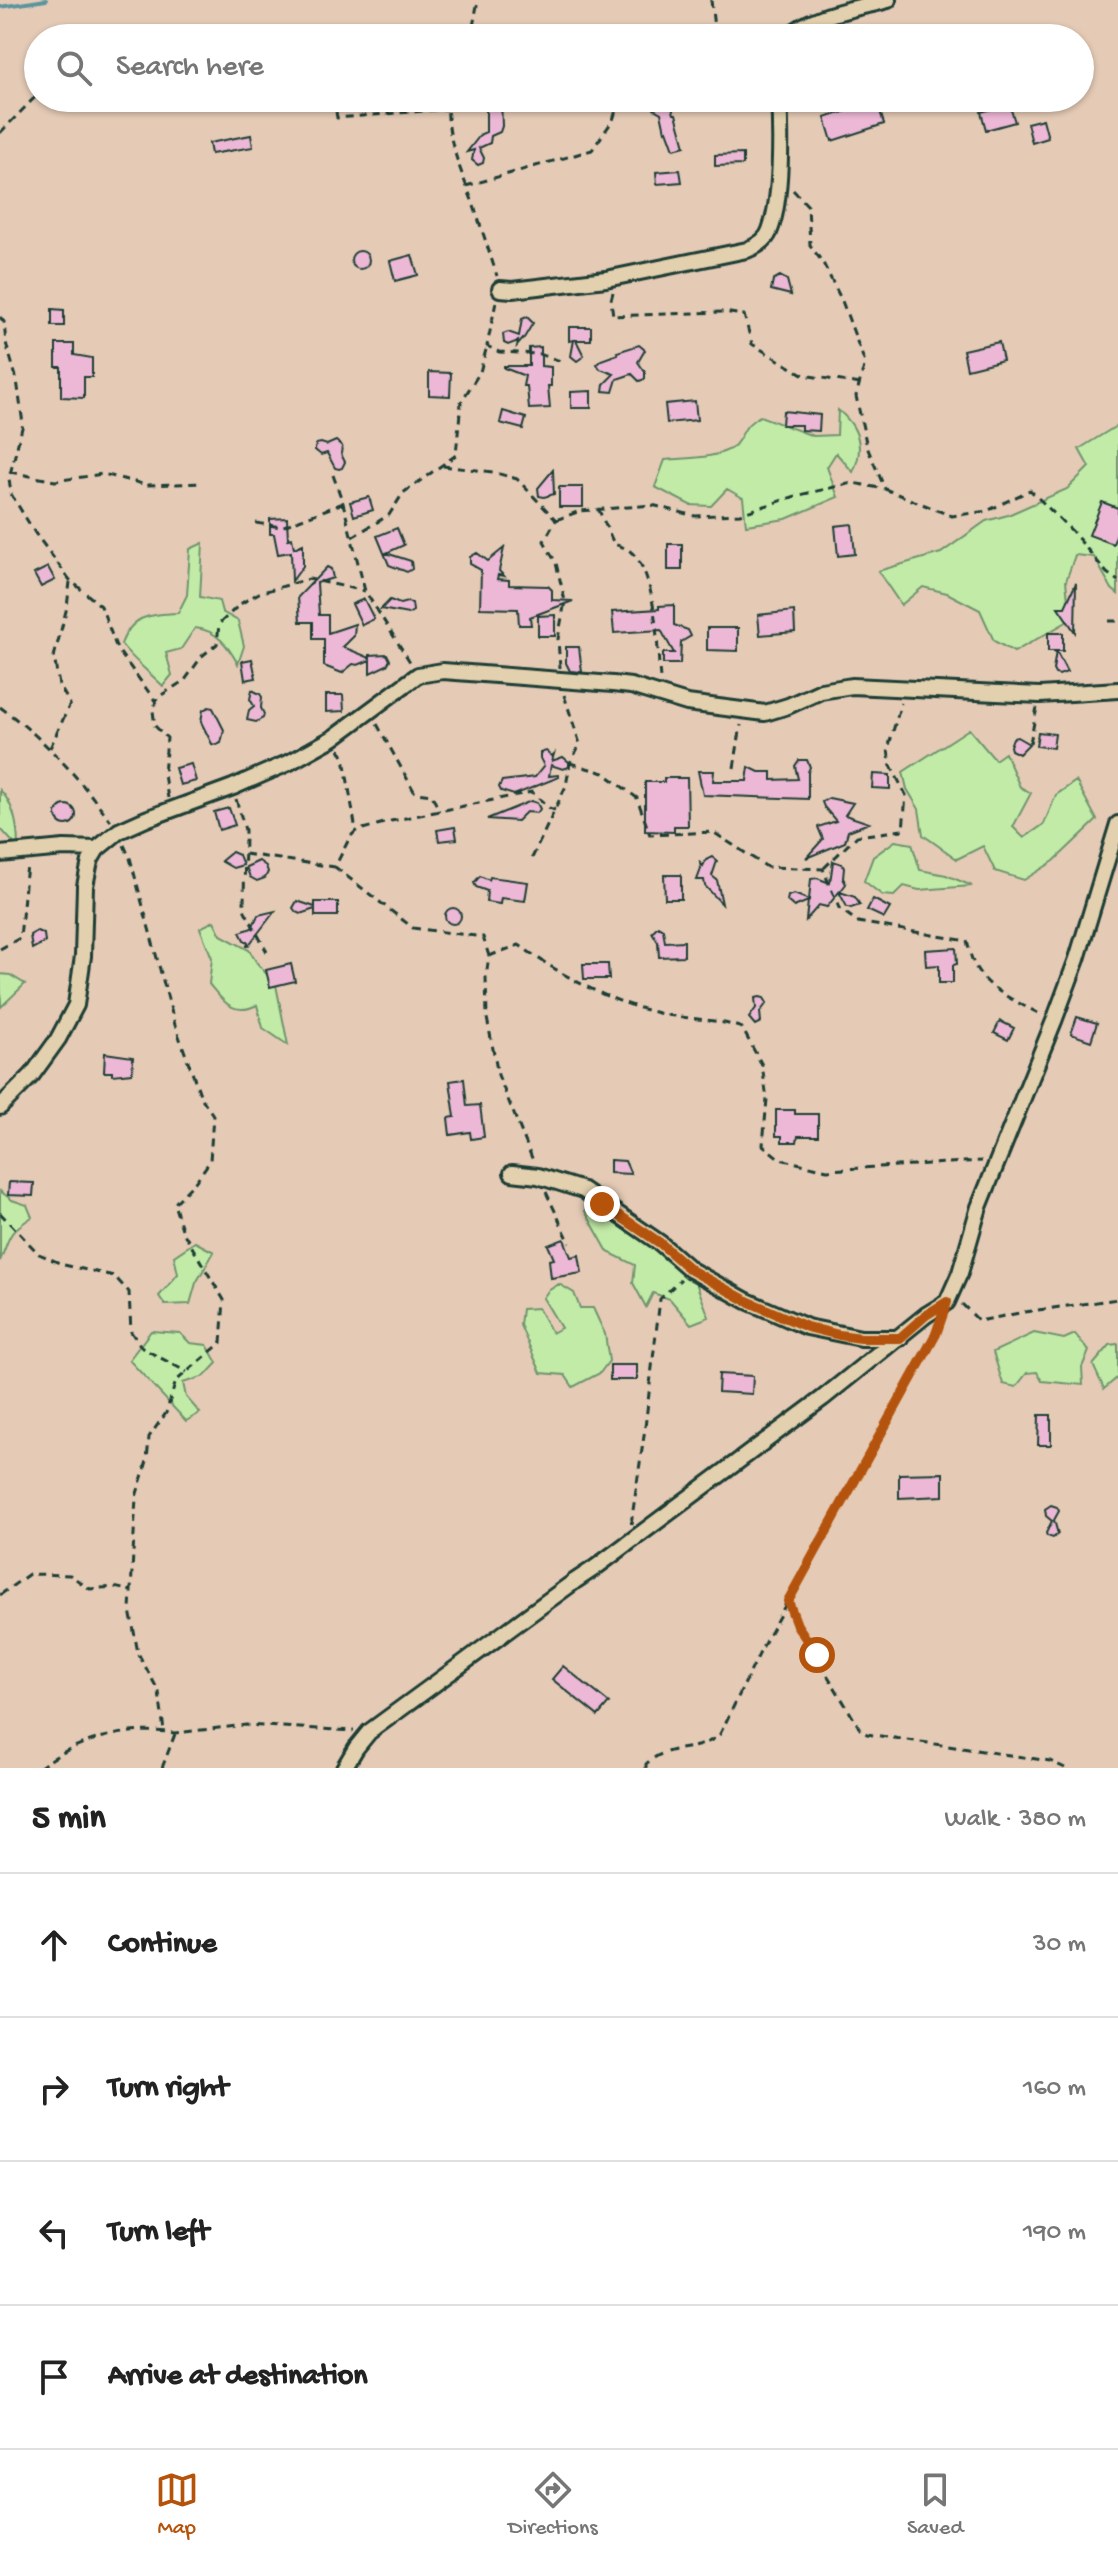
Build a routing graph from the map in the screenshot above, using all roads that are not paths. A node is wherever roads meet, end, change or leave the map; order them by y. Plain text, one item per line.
1 (888, 0) edge
2 (808, 24) edge
3 (779, 112) edge
4 (500, 289) road end
5 (1118, 690) edge
6 (1118, 824) edge
7 (97, 849) junction
8 (0, 854) edge
9 (0, 1107) edge
10 (512, 1173) dead end
11 (900, 1338) junction
12 (344, 1768) edge

1 - 2 street
3 - 4 street
5 - 7 street
6 - 11 street
7 - 8 street
7 - 9 street
10 - 11 street
11 - 12 street

